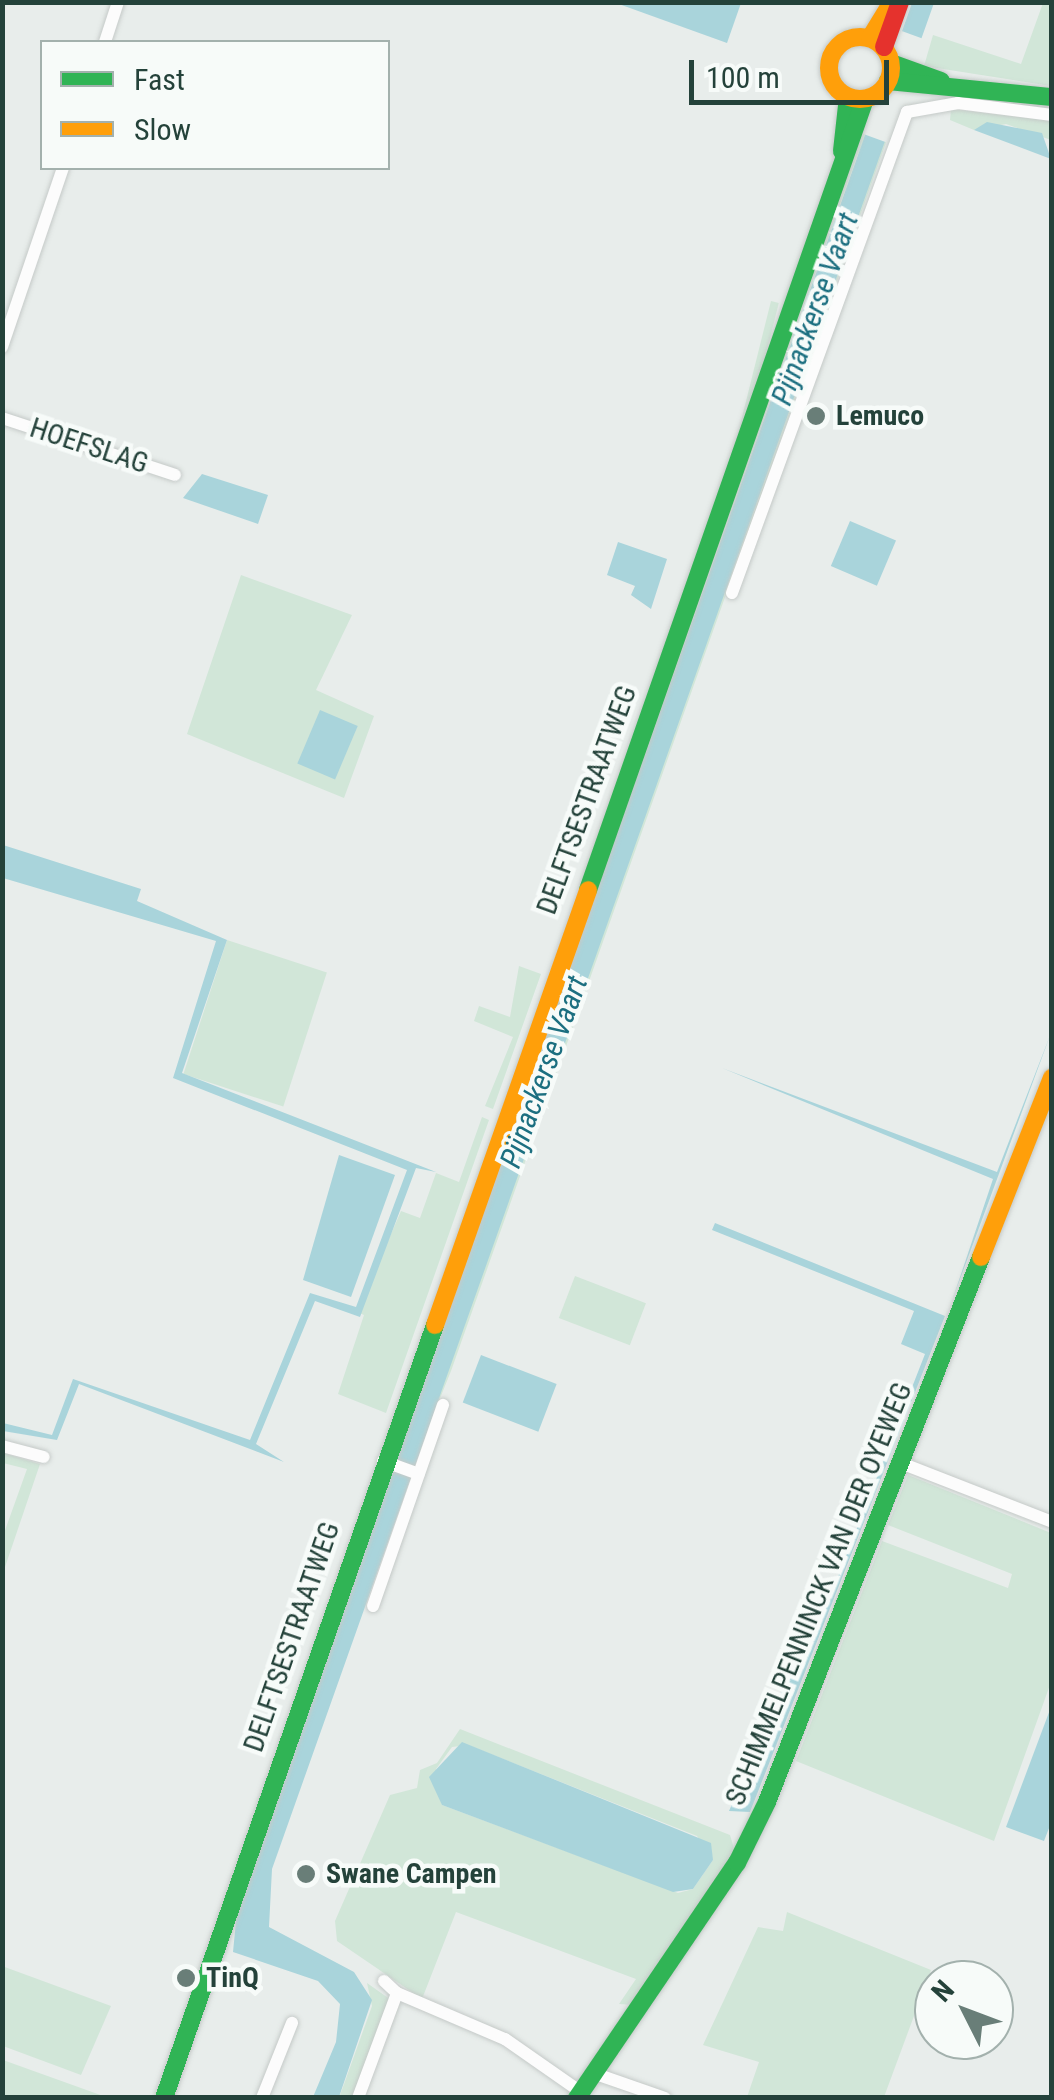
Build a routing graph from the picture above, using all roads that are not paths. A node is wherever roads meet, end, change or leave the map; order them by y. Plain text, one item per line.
1 (118, 2) edge
2 (892, 2) edge
3 (900, 2) edge
4 (106, 40) edge
5 (876, 72) junction
6 (1052, 97) edge
7 (1052, 115) edge
8 (62, 170) edge
9 (2, 348) edge
10 (2, 418) edge
11 (175, 475) dead end
12 (732, 593) dead end
13 (1052, 1078) edge
14 (443, 1405) dead end
15 (2, 1446) edge
16 (44, 1457) dead end
17 (386, 1462) junction
18 (902, 1463) junction
19 (416, 1473) junction
20 (1052, 1522) edge
21 (373, 1606) dead end
22 (384, 1981) dead end
23 (396, 1997) junction
24 (292, 2023) dead end
25 (594, 2074) junction
26 (579, 2095) edge
27 (164, 2098) edge
28 (262, 2098) edge
29 (358, 2098) edge
30 (665, 2098) edge

1 - 4 street
2 - 5 street, DELFTSESTRAATWEG
3 - 5 street, DELFTSESTRAATWEG
5 - 6 street
5 - 17 street, DELFTSESTRAATWEG
7 - 12 street
8 - 9 street
10 - 11 street, HOEFSLAG
13 - 18 street, SCHIMMELPENNINCK VAN DER OYEWEG
14 - 19 street
15 - 16 street
17 - 19 street
17 - 27 street, DELFTSESTRAATWEG
18 - 20 street
18 - 25 street, SCHIMMELPENNINCK VAN DER OYEWEG
19 - 21 street
22 - 23 street
23 - 26 street
23 - 29 street
24 - 28 street
25 - 26 street, SCHIMMELPENNINCK VAN DER OYEWEG
25 - 30 street

